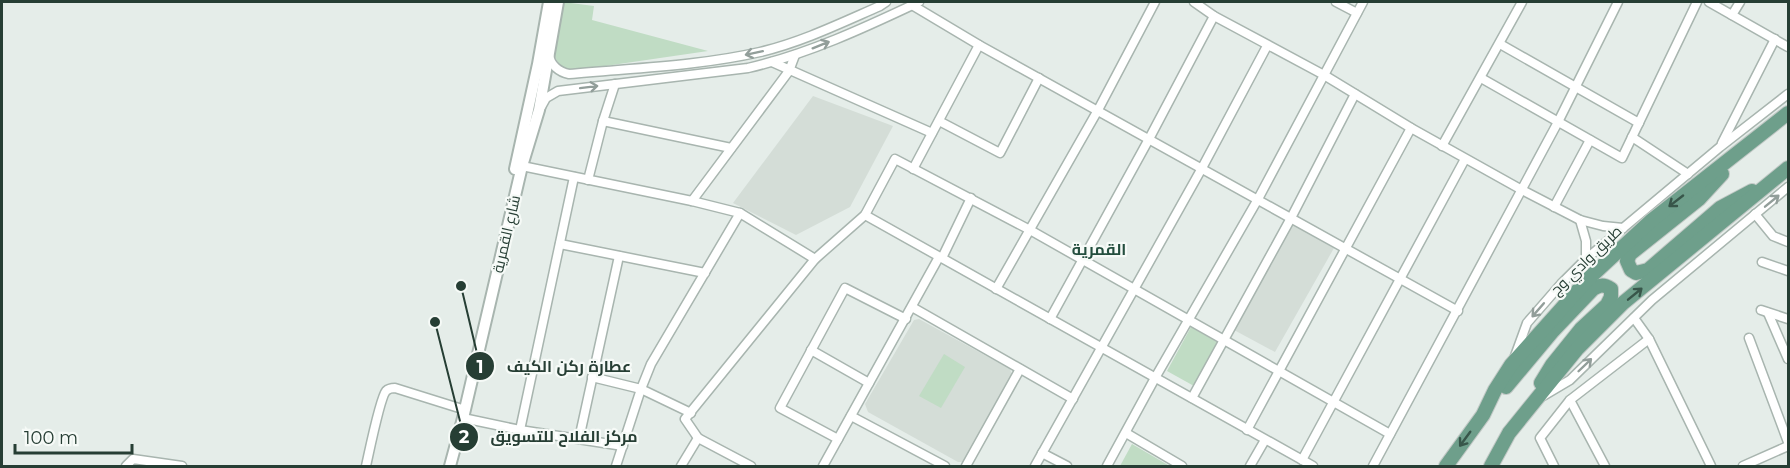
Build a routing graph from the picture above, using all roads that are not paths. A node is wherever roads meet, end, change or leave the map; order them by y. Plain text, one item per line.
1 (549, 2) edge
2 (558, 2) edge
3 (886, 2) edge
4 (1155, 2) edge
5 (1194, 2) edge
6 (1336, 2) edge
7 (1363, 2) edge
8 (1522, 2) edge
9 (1618, 2) edge
10 (1697, 2) edge
11 (1709, 2) edge
12 (1740, 2) edge
13 (916, 3) edge
14 (1357, 13) junction
15 (1732, 15) junction
16 (1214, 16) junction
17 (1775, 39) junction
18 (1500, 44) junction
19 (979, 45) junction
20 (1267, 46) junction
21 (1788, 47) edge
22 (548, 52) junction
23 (795, 55) junction
24 (772, 62) junction
25 (789, 70) junction
26 (1324, 75) junction
27 (1039, 78) junction
28 (1481, 78) junction
29 (615, 84) junction
30 (1576, 87) junction
31 (1355, 94) junction
32 (1788, 94) edge
33 (539, 110) junction
34 (1098, 110) junction
35 (1788, 113) edge
36 (603, 121) junction
37 (939, 121) junction
38 (1558, 122) junction
39 (1639, 123) junction
40 (1410, 128) junction
41 (932, 133) junction
42 (1632, 137) junction
43 (1149, 139) junction
44 (1590, 140) junction
45 (1750, 143) junction
46 (1442, 146) junction
47 (1720, 147) junction
48 (731, 148) junction
49 (1465, 159) junction
50 (522, 166) junction
51 (1202, 168) junction
52 (914, 169) junction
53 (1783, 172) edge
54 (1688, 174) junction
55 (574, 177) junction
56 (588, 180) junction
57 (1788, 187) edge
58 (1522, 190) junction
59 (971, 198) junction
60 (1258, 199) junction
61 (692, 201) junction
62 (1554, 207) junction
63 (740, 213) junction
64 (1755, 214) junction
65 (865, 215) junction
66 (1291, 218) junction
67 (1580, 220) junction
68 (1623, 228) junction
69 (1030, 230) junction
70 (1788, 242) edge
71 (560, 244) junction
72 (1346, 248) junction
73 (619, 256) junction
74 (941, 257) junction
75 (815, 259) junction
76 (1083, 259) junction
77 (1586, 259) junction
78 (1762, 262) dead end
79 (1788, 271) edge
80 (705, 273) junction
81 (1400, 278) junction
82 (1134, 288) junction
83 (996, 289) junction
84 (912, 307) junction
85 (1458, 310) junction
86 (1634, 318) junction
87 (906, 319) junction
88 (1050, 319) junction
89 (1788, 319) edge
90 (1190, 321) junction
91 (1749, 338) dead end
92 (1649, 339) junction
93 (1224, 340) junction
94 (1101, 348) junction
95 (811, 350) junction
96 (1788, 359) edge
97 (1512, 365) junction
98 (1020, 369) junction
99 (1279, 371) junction
100 (592, 377) junction
101 (1155, 378) junction
102 (869, 383) junction
103 (641, 389) junction
104 (1192, 398) junction
105 (1073, 399) junction
106 (1538, 399) junction
107 (1570, 400) junction
108 (1333, 402) junction
109 (691, 412) junction
110 (461, 413) junction
111 (1483, 415) junction
112 (851, 416) junction
113 (520, 430) junction
114 (1247, 430) junction
115 (1126, 433) junction
116 (1509, 433) junction
117 (1390, 434) junction
118 (698, 438) junction
119 (579, 439) junction
120 (838, 439) junction
121 (1265, 440) junction
122 (1788, 444) edge
123 (623, 446) junction
124 (1042, 453) junction
125 (1302, 460) junction
126 (1762, 463) edge
127 (126, 466) edge
128 (182, 466) edge
129 (366, 466) edge
130 (444, 466) edge
131 (450, 466) edge
132 (616, 466) edge
133 (681, 466) edge
134 (751, 466) edge
135 (823, 466) edge
136 (945, 466) edge
137 (966, 466) edge
138 (1035, 466) edge
139 (1066, 466) edge
140 (1107, 466) edge
141 (1182, 466) edge
142 (1250, 466) edge
143 (1313, 466) edge
144 (1373, 466) edge
145 (1446, 466) edge
146 (1491, 466) edge
147 (1554, 466) edge
148 (1605, 466) edge
149 (1711, 466) edge
150 (1743, 466) edge

1 - 110 street
2 - 22 street, شارع القمرية
3 -> 22 street
4 - 34 street
5 - 16 street
6 - 14 street
7 - 14 street
8 - 18 street
9 - 30 street
10 - 39 street
11 - 15 street
12 - 15 street
13 - 19 street
23 -> 13 street
14 - 26 street
15 - 17 street
16 - 20 street
16 - 43 street
17 - 21 street
17 - 47 street
18 - 28 street
18 - 30 street
19 - 27 street
19 - 37 street
20 - 26 street
20 - 51 street
22 - 33 street, شارع القمرية
23 - 24 street
23 - 25 street
24 - 25 street
24 - 29 street
25 - 41 street
25 - 48 street
26 - 31 street
26 - 60 street
27 - 34 street
27 - 37 street
28 - 38 street
28 - 46 street
33 -> 29 street
29 - 36 street
30 - 38 street
30 - 39 street
31 - 40 street
31 - 66 street
32 - 47 street
33 - 50 street, شارع القمرية
34 - 43 street
34 - 69 street
35 - 45 main road, طريق وادي وج
36 - 48 street
36 - 56 street
37 - 41 street
38 - 44 street
38 - 58 street
39 - 42 street
40 - 46 street
40 - 72 street
41 - 52 street
42 - 44 street
42 - 54 street
43 - 51 street
43 - 76 street
44 - 62 street
45 - 53 main road
45 -> 97 main road, طريق وادي وج
46 - 49 street
47 - 54 street
48 - 61 street
49 - 58 street
49 - 81 street
50 - 55 street
50 - 110 street, شارع القمرية
51 - 60 street
51 - 82 street
52 - 59 street
52 - 65 street
106 -> 53 main road
54 - 68 street
55 - 56 street
55 - 71 street
56 - 61 street
64 -> 57 street
58 - 62 street
58 - 85 street
59 - 69 street
59 - 74 street
60 - 66 street
60 - 90 street
61 - 63 street
62 - 67 street
63 - 75 street
63 - 80 street
64 - 70 street
64 - 86 street
65 - 74 street
65 - 75 street
66 - 72 street
66 - 93 street
67 - 68 street
67 - 77 street
68 - 77 street
69 - 76 street
69 - 83 street
71 - 73 street
71 - 113 street
72 - 81 street
72 - 99 street
73 - 80 street
73 - 100 street
74 - 83 street
74 - 84 street
75 - 109 street
76 - 82 street
76 - 88 street
77 -> 97 street
78 - 79 street
80 - 103 street
81 - 85 street
81 - 108 street
82 - 90 street
82 - 94 street
83 - 88 street
84 - 87 street
84 - 98 street
85 - 117 street
86 - 92 street
106 -> 86 street
87 - 95 street
87 - 102 street
88 - 94 street
89 - 96 street
90 - 93 street
90 - 101 street
91 - 122 street
92 - 107 street
92 - 149 street
93 - 99 street
93 - 104 street
94 - 101 street
94 - 105 street
95 - 102 street
95 - 120 street
97 - 111 main road, طريق وادي وج
98 - 105 street
98 - 137 street
99 - 108 street
99 - 114 street
100 - 103 street
100 - 119 street
101 - 104 street
101 - 115 street
102 - 112 street
103 - 109 street
103 - 123 street
104 - 114 street
105 - 124 street
106 - 116 main road
107 - 147 street
107 - 148 street
108 - 117 street
108 - 125 street
109 - 118 street
110 - 113 street
110 - 129 street
110 - 130 street
110 - 131 street, شارع القمرية
111 - 116 main road
111 -> 145 main road, طريق وادي وج
112 - 120 street
112 - 136 street
113 - 119 street
114 - 121 street
115 - 140 street
115 - 141 street
116 - 146 main road
117 - 144 street
118 - 133 street
118 - 134 street
119 - 123 street
120 - 135 street
121 - 125 street
121 - 142 street
122 - 126 street
123 - 132 street
124 - 138 street
124 - 139 street
125 - 143 street
126 - 150 street
127 - 128 street

